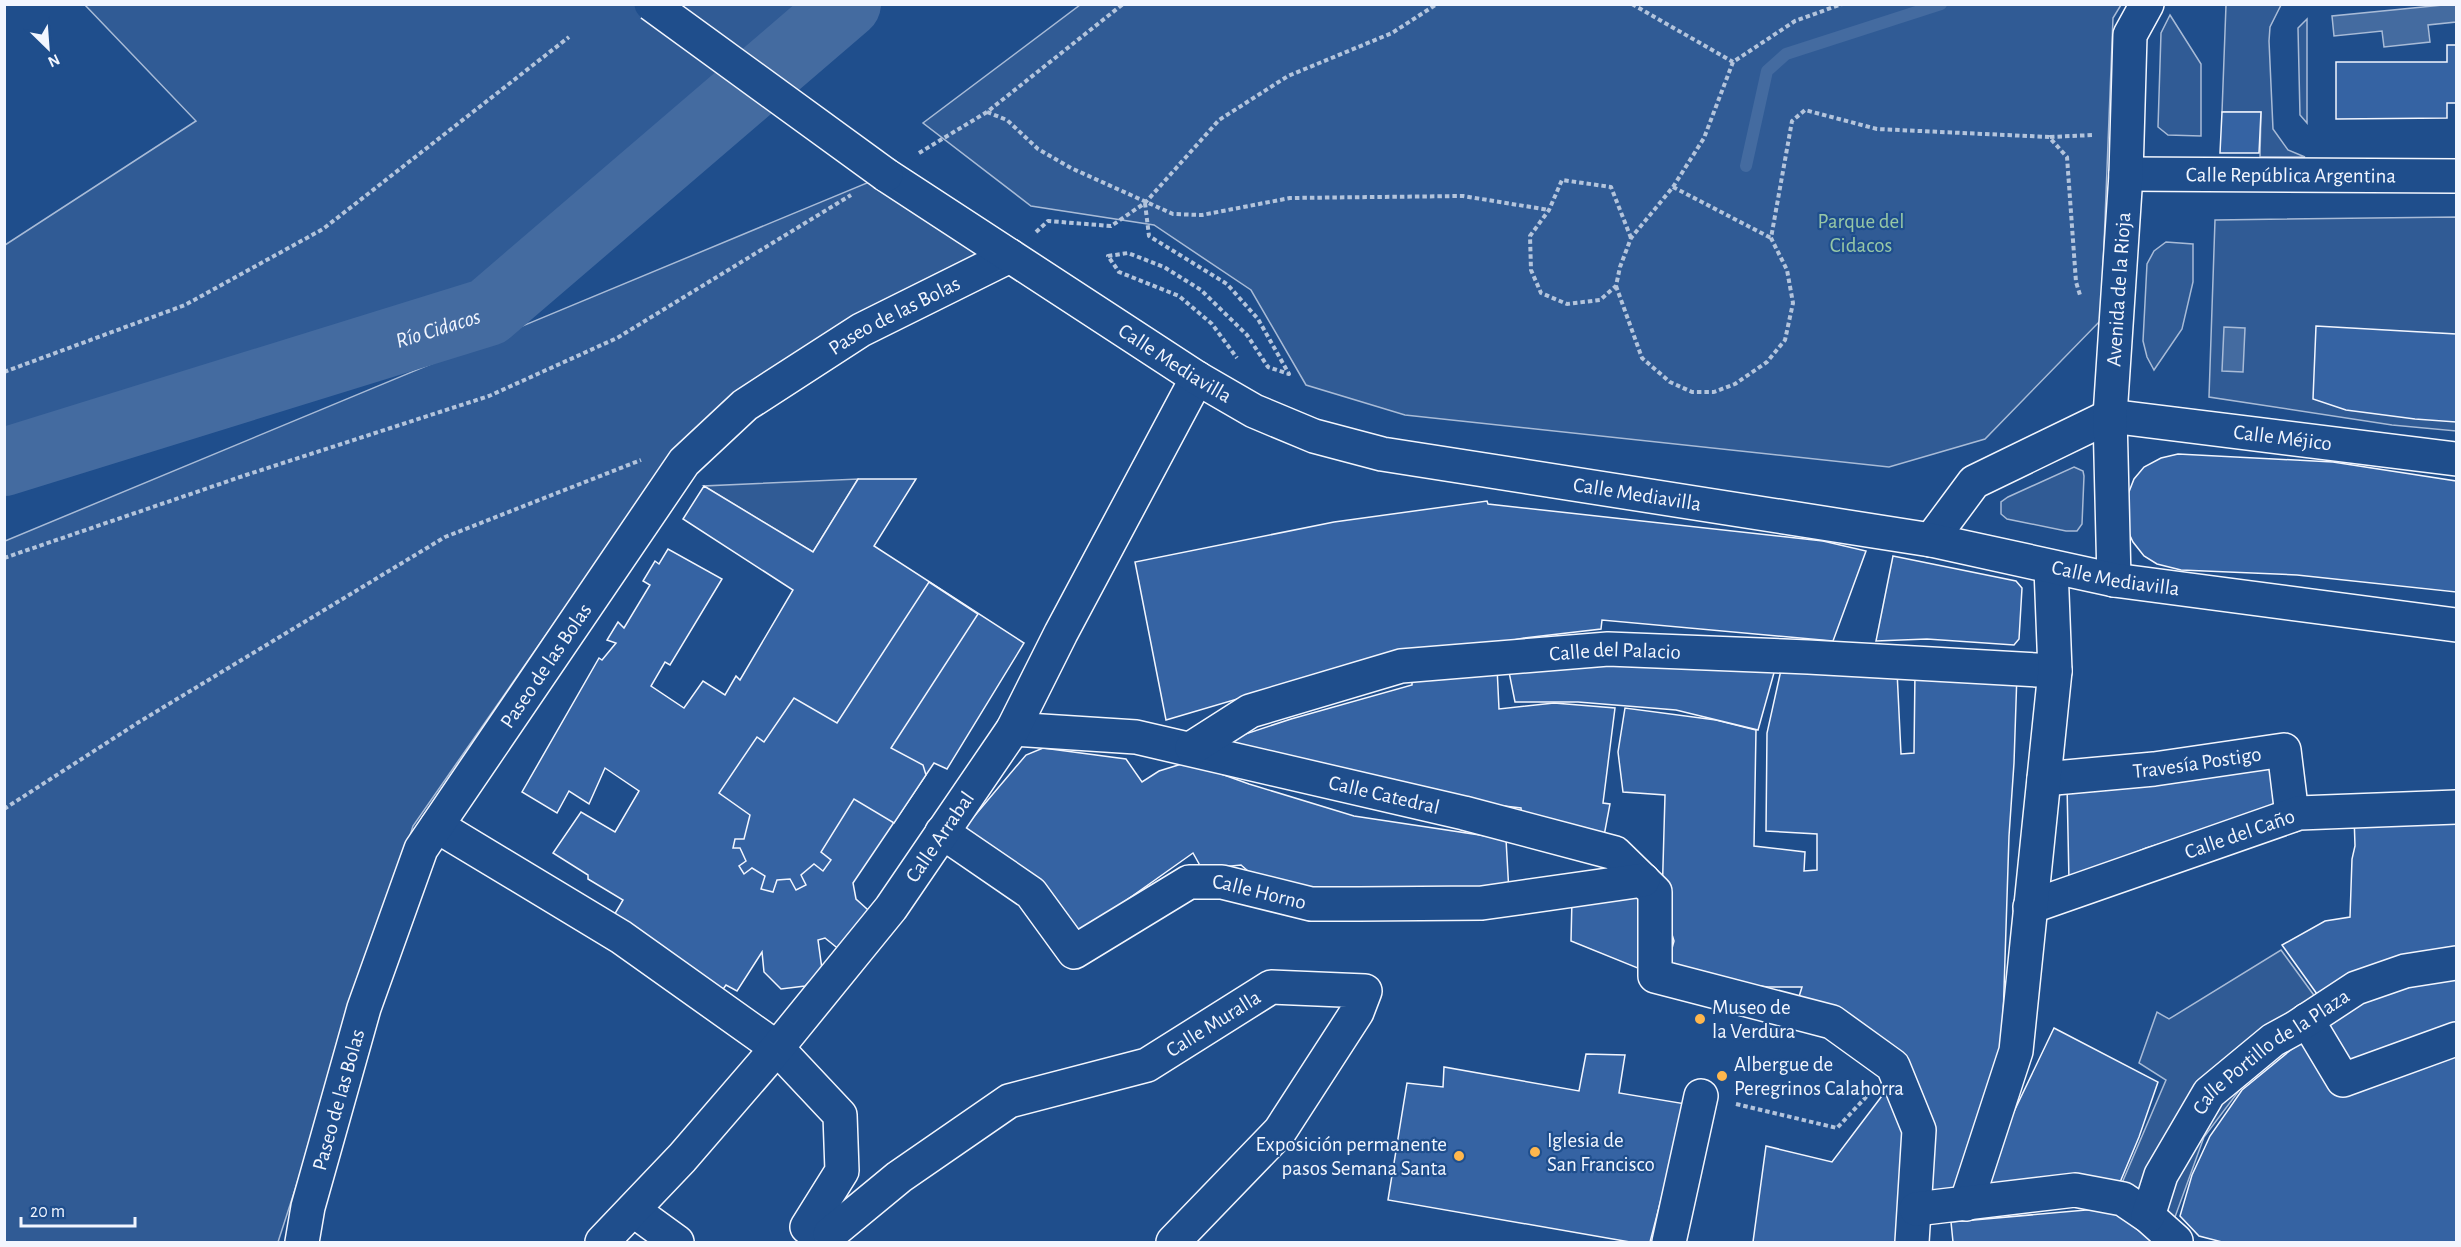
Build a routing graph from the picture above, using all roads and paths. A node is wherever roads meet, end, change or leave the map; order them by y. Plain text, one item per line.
1 (651, 4) edge
2 (1123, 4) edge
3 (1437, 4) edge
4 (1632, 4) edge
5 (1842, 4) edge
6 (2147, 4) edge
7 (569, 37) dead end
8 (1733, 62) junction
9 (987, 112) junction
10 (917, 155) dead end
11 (2126, 174) junction
12 (2457, 176) edge
13 (1673, 187) junction
14 (857, 191) dead end
15 (1145, 203) junction
16 (1549, 210) junction
17 (1048, 221) dead end
18 (1631, 238) junction
19 (1771, 238) junction
20 (1010, 256) junction
21 (1616, 286) junction
22 (2084, 304) dead end
23 (4, 372) edge
24 (1197, 378) junction
25 (1254, 411) junction
26 (2110, 416) junction
27 (645, 458) dead end
28 (2457, 459) edge
29 (1931, 540) junction
30 (4, 558) edge
31 (2051, 567) junction
32 (2114, 580) junction
33 (2457, 625) edge
34 (2055, 671) junction
35 (1013, 729) junction
36 (1192, 748) junction
37 (2044, 779) junction
38 (2457, 807) edge
39 (4, 809) edge
40 (2292, 815) junction
41 (437, 826) junction
42 (942, 832) junction
43 (1643, 880) junction
44 (2031, 907) junction
45 (2457, 963) edge
46 (2307, 1020) junction
47 (2457, 1039) edge
48 (777, 1048) junction
49 (1893, 1066) junction
50 (1701, 1096) joint
51 (1966, 1204) junction
52 (1916, 1209) junction
53 (633, 1210) junction
54 (2148, 1216) junction
55 (814, 1237) edge
56 (302, 1242) edge
57 (602, 1242) edge
58 (677, 1242) edge
59 (1173, 1242) edge
60 (1669, 1242) edge
61 (1912, 1242) edge
62 (1930, 1242) edge
63 (2179, 1242) edge

1 - 20 street, Calle Mediavilla, bridge
2 - 9 path
3 - 15 path
4 - 8 path
5 - 8 path
6 - 11 street, Avenida de la Rioja
7 - 23 path
8 - 13 path
9 - 10 path
9 - 15 path
11 - 12 street, Calle República Argentina
11 - 26 street, Avenida de la Rioja
13 - 18 path
13 - 19 path
14 - 30 path
15 - 16 path
15 - 17 path
15 - 25 path
16 - 18 path
16 - 21 path
18 - 21 path
19 - 21 path
19 - 22 path
20 - 24 street, Calle Mediavilla
20 - 41 street, Paseo de las Bolas
24 - 25 street, Calle Mediavilla
24 - 35 street, Calle Arrabal
25 - 29 street, Calle Mediavilla
26 - 28 street, Calle Méjico
26 - 29 street
26 - 32 street, Avenida de la Rioja
27 - 39 path
29 - 31 street, Calle Mediavilla
31 - 32 street, Calle Mediavilla
31 - 34 street
32 - 33 street, Calle Mediavilla
34 - 36 street, Calle del Palacio
34 - 37 street
35 - 36 street, Calle Catedral
35 - 42 street, Calle Arrabal
36 - 43 street, Calle Catedral
37 - 40 street, Travesía Postigo
37 - 44 street
38 - 40 street, Calle del Caño
40 - 44 street, Calle del Caño
41 - 48 street
41 - 56 street, Paseo de las Bolas
42 - 43 street, Calle Horno
42 - 48 street, Calle Arrabal
43 - 49 street, Calle Catedral
44 - 51 street
45 - 46 street, Calle Portillo de la Plaza
46 - 47 street
46 - 54 street, Calle Portillo de la Plaza
48 - 53 street, Calle Arrabal
48 - 55 street
49 - 50 path
49 - 52 street
50 - 60 street
51 - 52 street
51 - 54 street
52 - 61 street
52 - 62 street
53 - 57 street, Calle Arrabal
53 - 58 street
54 - 63 street
55 - 59 street, Calle Muralla

